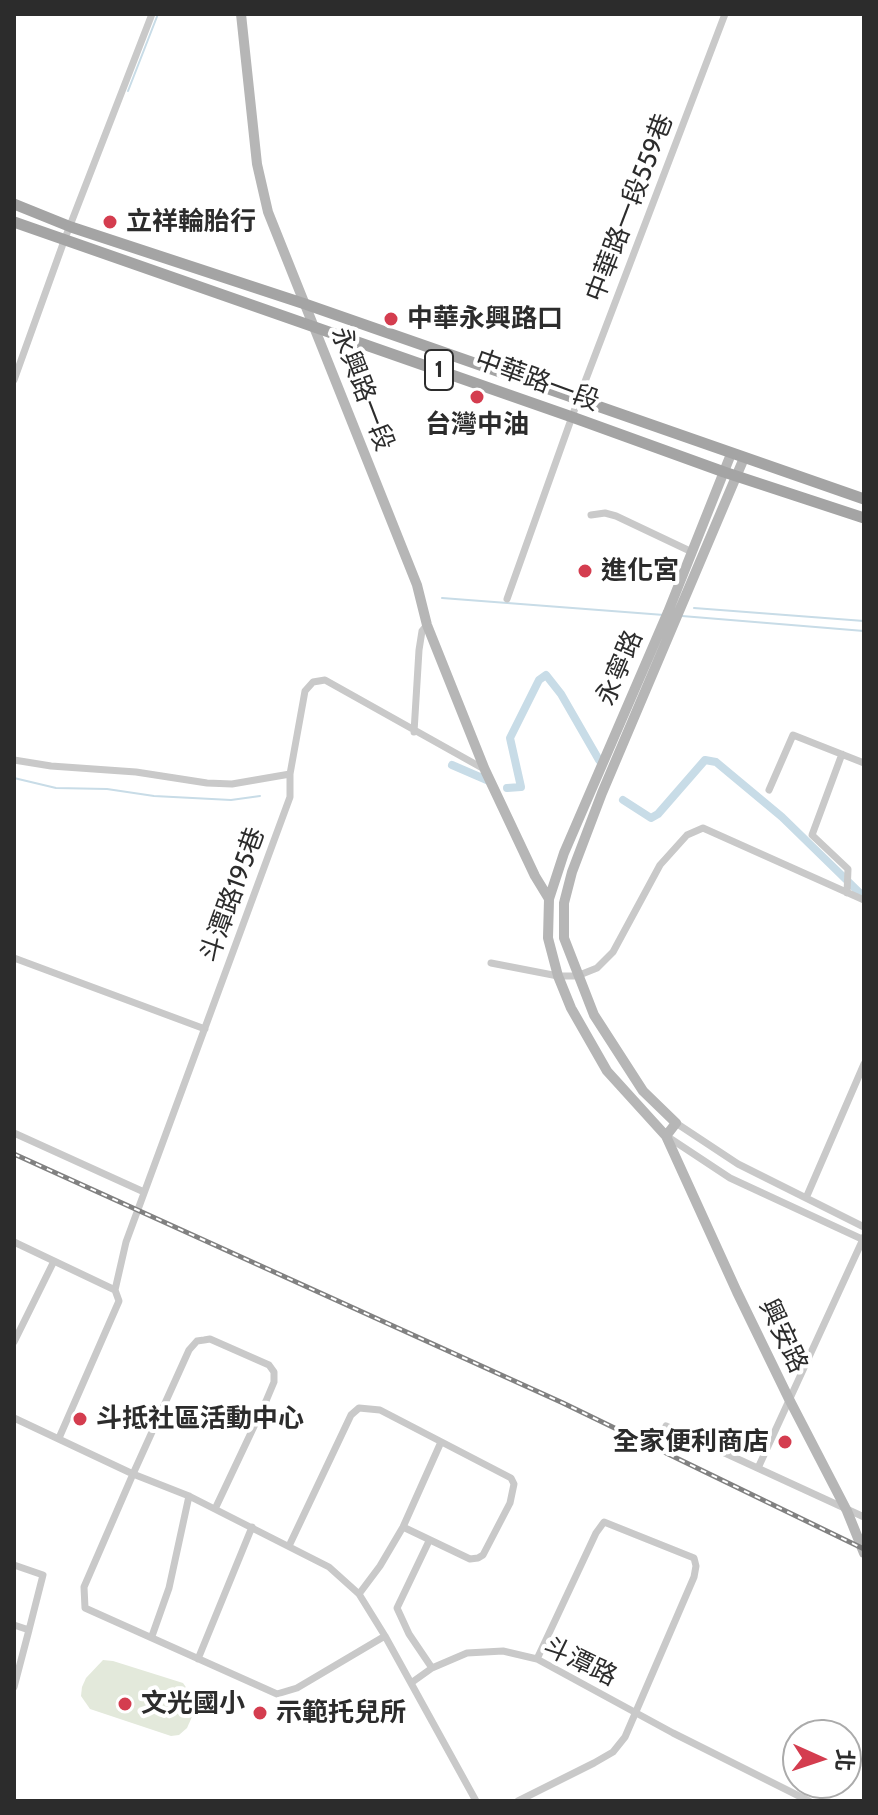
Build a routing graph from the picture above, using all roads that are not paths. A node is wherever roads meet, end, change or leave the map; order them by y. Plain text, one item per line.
1 (152, 14) edge
2 (241, 14) edge
3 (725, 14) edge
4 (14, 204) edge
5 (14, 222) edge
6 (71, 227) junction
7 (64, 241) junction
8 (305, 304) junction
9 (313, 325) junction
10 (14, 380) edge
11 (578, 400) junction
12 (572, 417) junction
13 (731, 454) junction
14 (744, 458) junction
15 (724, 472) junction
16 (738, 476) junction
17 (864, 499) edge
18 (591, 515) dead end
19 (864, 518) edge
20 (692, 552) junction
21 (507, 599) dead end
22 (427, 625) junction
23 (414, 732) junction
24 (842, 754) junction
25 (14, 760) edge
26 (864, 763) edge
27 (485, 770) junction
28 (290, 774) junction
29 (769, 790) dead end
30 (847, 893) junction
31 (549, 899) junction
32 (864, 900) edge
33 (564, 903) junction
34 (14, 958) edge
35 (491, 963) dead end
36 (558, 976) junction
37 (577, 976) junction
38 (205, 1029) junction
39 (864, 1064) edge
40 (676, 1123) junction
41 (14, 1133) edge
42 (666, 1136) junction
43 (144, 1192) junction
44 (806, 1198) junction
45 (864, 1227) edge
46 (864, 1239) edge
47 (14, 1242) edge
48 (54, 1261) junction
49 (115, 1290) junction
50 (14, 1342) edge
51 (789, 1399) junction
52 (14, 1418) edge
53 (666, 1426) dead end
54 (59, 1438) junction
55 (441, 1442) junction
56 (758, 1468) junction
57 (133, 1474) junction
58 (189, 1496) junction
59 (215, 1509) junction
60 (847, 1511) junction
61 (864, 1517) edge
62 (252, 1527) junction
63 (403, 1527) junction
64 (429, 1541) junction
65 (289, 1546) junction
66 (864, 1553) edge
67 (14, 1565) edge
68 (359, 1594) junction
69 (14, 1625) edge
70 (29, 1630) junction
71 (152, 1636) junction
72 (385, 1636) junction
73 (198, 1659) junction
74 (537, 1659) junction
75 (432, 1668) junction
76 (411, 1683) junction
77 (14, 1685) edge
78 (636, 1712) junction
79 (476, 1801) edge
80 (518, 1801) edge
81 (809, 1801) edge

1 - 6 street
2 - 8 street, 永興路一段
3 - 11 street, 中華路一段559巷
4 - 6 main road, 中華路一段 / 1
5 - 7 main road, 中華路一段 / 1
6 - 7 street
6 - 8 main road, 中華路一段 / 1
7 - 9 main road, 中華路一段 / 1
7 - 10 street
8 - 9 street, 永興路一段
8 - 11 main road, 中華路一段 / 1
9 - 12 main road, 中華路一段 / 1
9 - 22 street, 永興路一段
11 - 12 street, 中華路一段559巷
11 - 13 main road, 中華路一段 / 1
12 - 15 main road, 中華路一段 / 1
12 - 21 street, 中華路一段559巷
13 - 14 main road, 中華路一段 / 1
13 - 15 street, 永寧路
14 - 16 street, 永寧路
14 - 17 main road, 中華路一段 / 1
15 - 16 main road, 中華路一段 / 1
15 - 20 street, 永寧路
16 - 19 main road, 中華路一段 / 1
16 - 33 street, 永寧路
18 - 20 street
20 - 31 street, 永寧路
22 - 23 street
22 - 27 street, 永興路一段
23 - 27 street, 斗潭路195巷
23 - 28 street, 斗潭路195巷
24 - 26 street
24 - 29 street
24 - 30 street
25 - 28 street
27 - 31 street
28 - 38 street, 斗潭路195巷
30 - 32 street
30 - 37 street
31 - 33 street
31 - 36 street, 興安路
33 - 37 street
34 - 38 street
35 - 36 street
36 - 37 street
36 - 42 street, 興安路
37 - 40 street
38 - 43 street, 斗潭路195巷
39 - 44 street
40 - 42 street
40 - 44 street
41 - 43 street
42 - 46 street
42 - 51 street, 興安路
43 - 49 street, 斗潭路195巷
44 - 45 street
46 - 51 street
47 - 48 street
48 - 49 street
48 - 50 street
49 - 54 street, 斗潭路195巷
51 - 56 street
51 - 60 street, 興安路
52 - 54 street
53 - 56 street
54 - 57 street
55 - 63 street
55 - 64 street
55 - 65 street
56 - 60 street
57 - 58 street
57 - 59 street
57 - 71 street
58 - 59 street
58 - 71 street
59 - 62 street
60 - 61 street
60 - 66 street, 興安路
62 - 65 street
62 - 73 street
63 - 64 street
63 - 68 street
64 - 75 street
65 - 68 street
67 - 70 street
68 - 72 street
69 - 70 street
70 - 77 street
71 - 73 street
72 - 73 street
72 - 76 street
74 - 75 street, 斗潭路
74 - 78 street, 斗潭路
74 - 78 street
75 - 76 street, 斗潭路
76 - 79 street
78 - 80 street
78 - 81 street, 斗潭路

